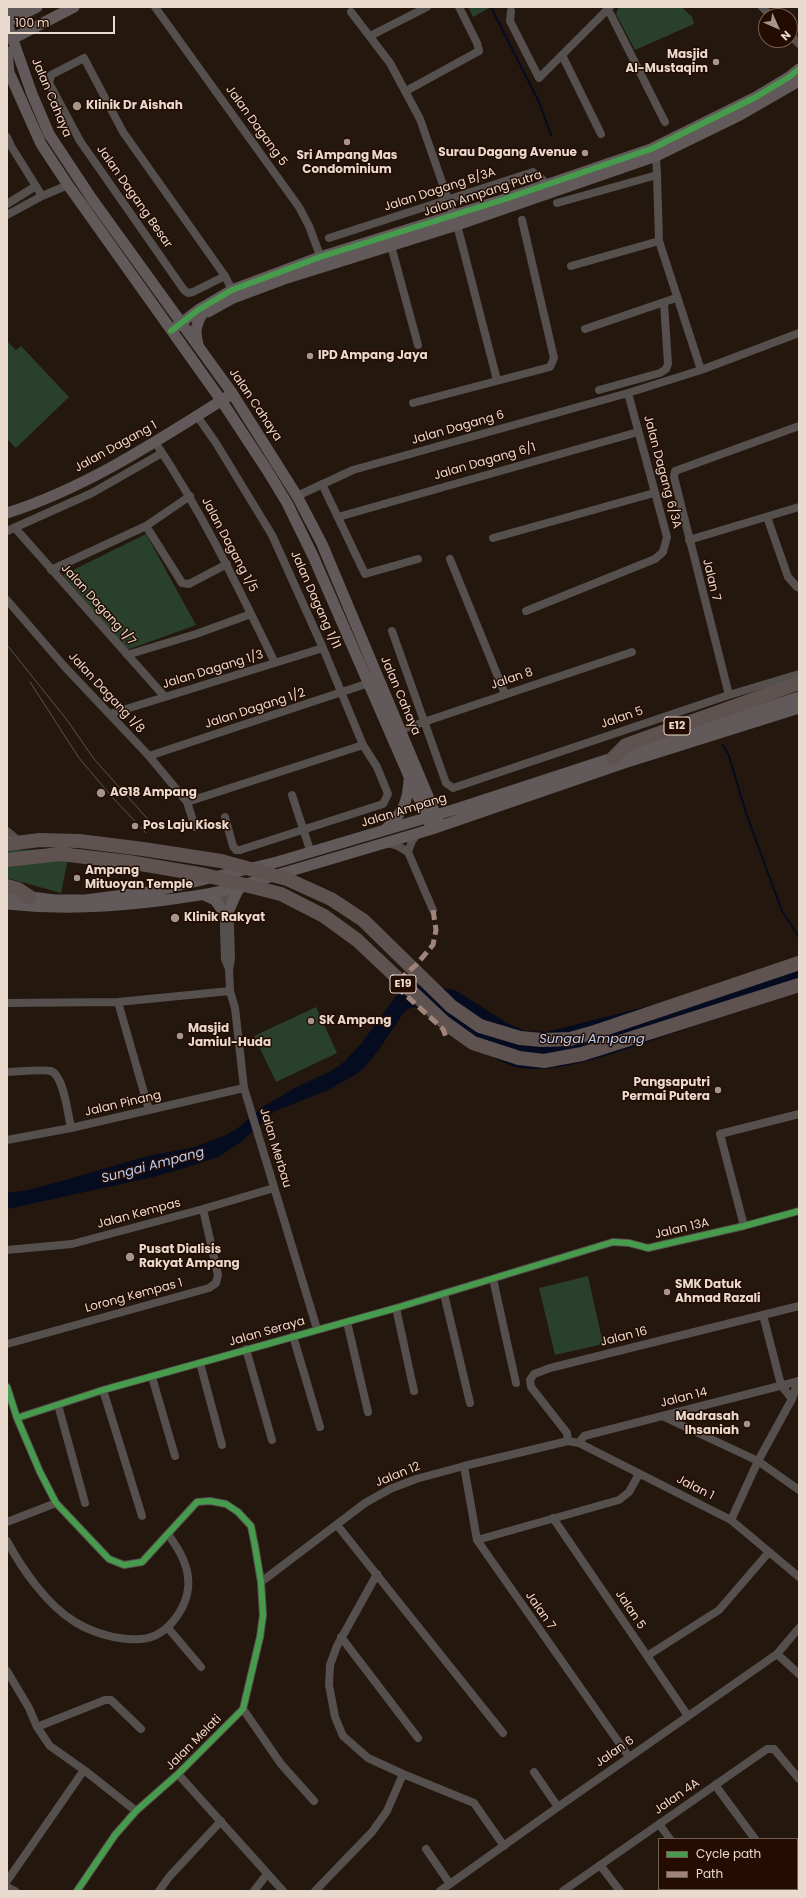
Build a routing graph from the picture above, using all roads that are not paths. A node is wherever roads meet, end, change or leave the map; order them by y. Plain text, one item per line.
1 (74, 7) edge
2 (155, 7) edge
3 (427, 7) edge
4 (459, 7) edge
5 (7, 8) edge
6 (512, 8) edge
7 (32, 9) edge
8 (608, 9) edge
9 (351, 12) dead end
10 (7, 23) edge
11 (34, 27) junction
12 (10, 36) edge
13 (370, 36) junction
14 (7, 52) edge
15 (562, 55) junction
16 (20, 60) junction
17 (799, 69) edge
18 (8, 71) edge
19 (799, 81) edge
20 (406, 91) junction
21 (665, 122) dead end
22 (601, 134) dead end
23 (7, 137) edge
24 (9, 147) edge
25 (653, 153) junction
26 (657, 175) junction
27 (68, 185) junction
28 (36, 186) junction
29 (546, 190) junction
30 (42, 196) junction
31 (449, 200) junction
32 (557, 203) dead end
33 (7, 204) edge
34 (7, 215) edge
35 (455, 220) junction
36 (522, 220) dead end
37 (329, 238) dead end
38 (389, 240) junction
39 (659, 242) junction
40 (322, 262) junction
41 (571, 266) dead end
42 (225, 276) junction
43 (232, 290) junction
44 (676, 298) junction
45 (664, 303) junction
46 (170, 308) junction
47 (199, 313) junction
48 (183, 326) junction
49 (585, 329) dead end
50 (173, 333) junction
51 (799, 333) edge
52 (418, 345) dead end
53 (198, 346) junction
54 (701, 370) junction
55 (497, 380) junction
56 (599, 390) dead end
57 (232, 393) junction
58 (628, 393) junction
59 (221, 400) junction
60 (412, 403) dead end
61 (196, 416) junction
62 (799, 426) edge
63 (638, 432) junction
64 (154, 442) junction
65 (162, 453) junction
66 (322, 484) junction
67 (654, 493) junction
68 (190, 496) junction
69 (297, 496) junction
70 (799, 507) edge
71 (7, 513) edge
72 (768, 516) junction
73 (338, 517) junction
74 (146, 526) junction
75 (11, 530) edge
76 (493, 538) dead end
77 (689, 540) junction
78 (418, 559) dead end
79 (450, 559) dead end
80 (226, 564) junction
81 (51, 570) junction
82 (799, 588) edge
83 (7, 600) edge
84 (526, 610) dead end
85 (251, 614) junction
86 (392, 631) dead end
87 (323, 648) junction
88 (632, 652) dead end
89 (127, 655) junction
90 (275, 663) junction
91 (799, 674) edge
92 (369, 683) junction
93 (799, 683) edge
94 (342, 693) junction
95 (505, 694) junction
96 (728, 694) junction
97 (165, 697) junction
98 (799, 697) edge
99 (799, 708) edge
100 (110, 714) junction
101 (424, 722) junction
102 (400, 730) junction
103 (363, 745) junction
104 (149, 756) junction
105 (620, 758) junction
106 (409, 776) junction
107 (292, 795) dead end
108 (428, 795) junction
109 (187, 802) junction
110 (456, 809) junction
111 (225, 817) dead end
112 (434, 822) junction
113 (195, 827) dead end
114 (303, 830) junction
115 (7, 831) edge
116 (420, 832) junction
117 (384, 837) junction
118 (7, 844) edge
119 (102, 848) dead end
120 (408, 852) junction
121 (311, 853) junction
122 (7, 860) edge
123 (277, 862) junction
124 (210, 879) junction
125 (243, 885) junction
126 (7, 886) edge
127 (226, 890) junction
128 (7, 894) edge
129 (204, 895) junction
130 (30, 897) junction
131 (7, 904) edge
132 (433, 910) dead end
133 (226, 911) junction
134 (799, 963) edge
135 (799, 985) edge
136 (230, 991) junction
137 (118, 1002) junction
138 (7, 1004) edge
139 (7, 1072) edge
140 (245, 1091) junction
141 (149, 1110) junction
142 (799, 1114) edge
143 (72, 1128) junction
144 (7, 1140) edge
145 (274, 1188) junction
146 (203, 1209) junction
147 (799, 1211) edge
148 (744, 1226) junction
149 (7, 1250) edge
150 (523, 1270) joint
151 (493, 1279) junction
152 (444, 1294) junction
153 (799, 1306) edge
154 (396, 1308) junction
155 (764, 1315) junction
156 (347, 1322) junction
157 (317, 1329) junction
158 (293, 1336) junction
159 (7, 1344) edge
160 (246, 1349) junction
161 (200, 1363) junction
162 (152, 1377) junction
163 (799, 1381) edge
164 (516, 1382) dead end
165 (782, 1385) junction
166 (7, 1386) edge
167 (103, 1390) junction
168 (414, 1391) dead end
169 (792, 1399) junction
170 (470, 1403) dead end
171 (58, 1405) junction
172 (368, 1412) dead end
173 (662, 1416) junction
174 (17, 1418) junction
175 (320, 1428) dead end
176 (272, 1440) dead end
177 (568, 1441) junction
178 (579, 1443) junction
179 (222, 1445) dead end
180 (175, 1456) dead end
181 (758, 1461) junction
182 (464, 1466) junction
183 (639, 1474) junction
184 (799, 1490) edge
185 (56, 1503) junction
186 (85, 1503) dead end
187 (142, 1516) dead end
188 (553, 1518) junction
189 (731, 1520) junction
190 (7, 1522) edge
191 (338, 1524) junction
192 (168, 1534) junction
193 (477, 1540) junction
194 (7, 1542) edge
195 (768, 1552) junction
196 (377, 1574) junction
197 (799, 1577) edge
198 (261, 1582) junction
199 (168, 1628) junction
200 (799, 1628) edge
201 (341, 1637) junction
202 (777, 1654) junction
203 (647, 1656) junction
204 (201, 1668) dead end
205 (7, 1673) edge
206 (799, 1674) edge
207 (243, 1709) junction
208 (688, 1716) junction
209 (37, 1727) junction
210 (141, 1729) dead end
211 (503, 1733) dead end
212 (418, 1738) dead end
213 (629, 1757) junction
214 (84, 1770) junction
215 (534, 1772) dead end
216 (178, 1774) junction
217 (403, 1774) junction
218 (799, 1779) edge
219 (715, 1786) junction
220 (314, 1801) dead end
221 (558, 1806) junction
222 (136, 1811) junction
223 (221, 1821) junction
224 (659, 1824) junction
225 (669, 1838) edge
226 (754, 1838) edge
227 (504, 1846) junction
228 (426, 1850) dead end
229 (600, 1865) junction
230 (267, 1874) junction
231 (7, 1881) edge
232 (450, 1884) junction
233 (7, 1887) edge
234 (15, 1891) edge
235 (77, 1891) edge
236 (159, 1891) edge
237 (254, 1891) edge
238 (283, 1891) edge
239 (315, 1891) edge
240 (440, 1891) edge
241 (563, 1891) edge
242 (620, 1891) edge

1 - 11 main road
2 - 40 street, Jalan Dagang 5
3 - 13 street
4 - 20 street
5 - 7 main road
6 - 15 street
7 - 10 main road
8 - 15 street
8 - 21 street
9 - 13 street
10 - 12 main road, Jalan Cahaya
11 - 12 main road
11 - 16 main road
12 - 16 main road, Jalan Cahaya
13 - 20 street
14 - 18 main road, Jalan Cahaya
15 - 22 street
16 - 46 main road, Jalan Cahaya
17 - 25 main road, Jalan Ampang Putra
18 - 27 main road, Jalan Cahaya
19 - 25 main road, Jalan Ampang Putra
20 - 31 street
23 - 24 street
24 - 28 street
25 - 26 street
25 - 29 main road, Jalan Ampang Putra
26 - 32 street
26 - 39 street
27 - 30 street
27 - 50 main road, Jalan Cahaya
28 - 30 street
28 - 33 street
29 - 31 street, Jalan Dagang B/3A
29 - 35 main road, Jalan Ampang Putra
30 - 34 street
31 - 35 street
31 - 37 street, Jalan Dagang B/3A
35 - 38 main road, Jalan Ampang Putra
35 - 55 street
36 - 55 street
38 - 40 main road, Jalan Ampang Putra
38 - 52 street
39 - 41 street
39 - 44 street
40 - 43 main road, Jalan Ampang Putra
40 - 47 main road, Jalan Ampang Putra
42 - 42 street, Jalan Dagang Besar
42 - 43 street
43 - 47 main road, Jalan Ampang Putra
44 - 45 street
44 - 54 street
45 - 49 street
45 - 56 street
46 - 47 main road
46 - 48 main road, Jalan Cahaya
47 - 48 main road, Jalan Ampang Putra
47 - 53 main road
48 - 50 main road, Jalan Ampang Putra
48 - 53 main road, Jalan Cahaya
50 - 59 main road, Jalan Cahaya
51 - 54 street, Jalan Dagang 6
53 - 57 main road, Jalan Cahaya
54 - 58 street, Jalan Dagang 6
55 - 60 street
57 - 59 main road, Jalan Dagang 1
57 - 69 main road, Jalan Cahaya
58 - 63 street, Jalan Dagang 6/3A
58 - 66 street, Jalan Dagang 6
59 - 61 main road, Jalan Dagang 1
59 - 92 main road, Jalan Cahaya
61 - 64 main road, Jalan Dagang 1
61 - 87 street, Jalan Dagang 1/11
62 - 77 street, Jalan 7
63 - 67 street, Jalan Dagang 6/3A
63 - 73 street, Jalan Dagang 6/1
64 - 65 street, Jalan Dagang 1/5
64 - 71 main road, Jalan Dagang 1
65 - 68 street, Jalan Dagang 1/5
65 - 75 street
66 - 69 street, Jalan Dagang 6
66 - 73 street
67 - 76 street
67 - 84 street, Jalan Dagang 6/3A
68 - 74 street
68 - 80 street, Jalan Dagang 1/5
69 - 102 main road, Jalan Cahaya
70 - 72 street
72 - 77 street
72 - 82 street
73 - 78 street
74 - 80 street
74 - 81 street
75 - 81 street, Jalan Dagang 1/7
77 - 96 street, Jalan 7
79 - 95 street
80 - 85 street, Jalan Dagang 1/5
81 - 89 street, Jalan Dagang 1/7
83 - 100 street, Jalan Dagang 1/8
85 - 89 street
85 - 90 street, Jalan Dagang 1/5
86 - 101 street
87 - 90 street, Jalan Dagang 1/3
87 - 94 street, Jalan Dagang 1/11
88 - 95 street, Jalan 8
89 - 97 street, Jalan Dagang 1/7
90 - 97 street, Jalan Dagang 1/3
91 - 96 street, Jalan 5
92 - 94 street, Jalan Dagang 1/2
92 - 106 main road, Jalan Cahaya
93 - 105 highway, E12
94 - 103 street, Jalan Dagang 1/11
94 - 104 street, Jalan Dagang 1/2
95 - 101 street, Jalan 8
96 - 101 street, Jalan 5
97 - 100 street, Jalan Dagang 1/3
98 - 105 main road, Jalan Ampang
99 - 105 main road, Jalan Ampang
100 - 104 street, Jalan Dagang 1/8
101 - 102 street, Jalan 8
102 - 108 main road, Jalan Cahaya
103 - 109 street
103 - 114 street, Jalan Dagang 1/11
104 - 109 street, Jalan Dagang 1/8
105 - 110 main road, Jalan Ampang
105 - 112 main road, Jalan Ampang
106 - 112 main road, Jalan Cahaya
106 - 117 main road
107 - 114 street
108 - 110 main road
108 - 112 main road, Jalan Cahaya
109 - 113 street
110 - 112 main road, Jalan Ampang
111 - 114 street
112 - 116 main road, Jalan Ampang
112 - 117 main road, Jalan Ampang
114 - 121 street
115 - 119 street
116 - 117 main road, Jalan Ampang
116 - 120 street
117 - 120 street
117 - 121 main road, Jalan Ampang
117 - 125 main road, Jalan Ampang
118 - 134 highway, E19, bridge
120 - 132 street
121 - 123 main road, Jalan Ampang
122 - 135 highway, E19, bridge
123 - 124 main road, Jalan Ampang
123 - 127 main road
124 - 127 main road
124 - 130 main road, Jalan Ampang
125 - 127 main road, Jalan Ampang
125 - 133 main road
126 - 130 highway
127 - 129 main road, Jalan Ampang
127 - 133 street, Jalan Merbau
128 - 130 main road, Jalan Ampang
129 - 131 main road, Jalan Ampang
129 - 133 main road
133 - 136 street, Jalan Merbau
136 - 137 street
136 - 140 street, Jalan Merbau
137 - 138 street
137 - 141 street
139 - 143 street
140 - 141 street, Jalan Pinang
140 - 145 street, Jalan Merbau
141 - 143 street, Jalan Pinang
142 - 148 street
143 - 144 street, Jalan Pinang
145 - 146 street, Jalan Kempas
145 - 157 street, Jalan Merbau
146 - 149 street, Jalan Kempas
146 - 159 street, Lorong Kempas 1
147 - 148 street, Jalan 13A
148 - 150 street, Jalan 13A
150 - 151 street, Jalan Seraya
151 - 152 street, Jalan Seraya
151 - 164 street
152 - 154 street, Jalan Seraya
152 - 170 street
153 - 155 street, Jalan 16
154 - 156 street, Jalan Seraya
154 - 168 street
155 - 165 street
155 - 177 street, Jalan 16
156 - 157 street, Jalan Seraya
156 - 172 street
157 - 158 street, Jalan Seraya
158 - 160 street, Jalan Seraya
158 - 175 street
160 - 161 street, Jalan Seraya
160 - 176 street
161 - 162 street, Jalan Seraya
161 - 179 street
162 - 167 street, Jalan Seraya
162 - 180 street
163 - 165 street, Jalan 14
163 - 169 street
165 - 169 street
165 - 173 street, Jalan 14
166 - 174 street
167 - 171 street, Jalan Seraya
167 - 187 street
169 - 181 street
171 - 174 street, Jalan Seraya
171 - 186 street
173 - 178 street, Jalan 14
173 - 181 street
174 - 185 street
177 - 178 street, Jalan 1
177 - 182 street, Jalan 12
178 - 183 street, Jalan 1
181 - 184 street
181 - 189 street
182 - 191 street, Jalan 12
182 - 193 street, Jalan 7
183 - 188 street
183 - 189 street, Jalan 1
185 - 190 street
185 - 192 street
188 - 193 street
188 - 203 street, Jalan 5
189 - 195 street, Jalan 1
191 - 196 street
191 - 198 street, Jalan 12
192 - 198 street
192 - 199 street
193 - 213 street, Jalan 7
194 - 199 street
195 - 197 street, Jalan 1
195 - 203 street
196 - 201 street
196 - 211 street
198 - 207 street
199 - 204 street
200 - 202 street, Jalan 6
201 - 212 street
201 - 217 street
202 - 206 street
202 - 208 street, Jalan 6
203 - 208 street, Jalan 5
205 - 209 street
207 - 216 street, Jalan Melati
207 - 220 street
208 - 213 street, Jalan 6
209 - 210 street
209 - 214 street
213 - 221 street, Jalan 6
214 - 222 street
214 - 231 street
215 - 221 street
216 - 222 street, Jalan Melati
216 - 223 street
217 - 227 street
217 - 239 street
218 - 219 street, Jalan 4A
219 - 224 street, Jalan 4A
219 - 226 street
221 - 227 street, Jalan 6
222 - 235 street, Jalan Melati
223 - 230 street
223 - 236 street
224 - 225 street
224 - 229 street, Jalan 4A
227 - 232 street, Jalan 6
228 - 232 street
229 - 241 street, Jalan 4A
229 - 242 street
230 - 237 street
230 - 238 street
232 - 240 street, Jalan 6
233 - 234 street

